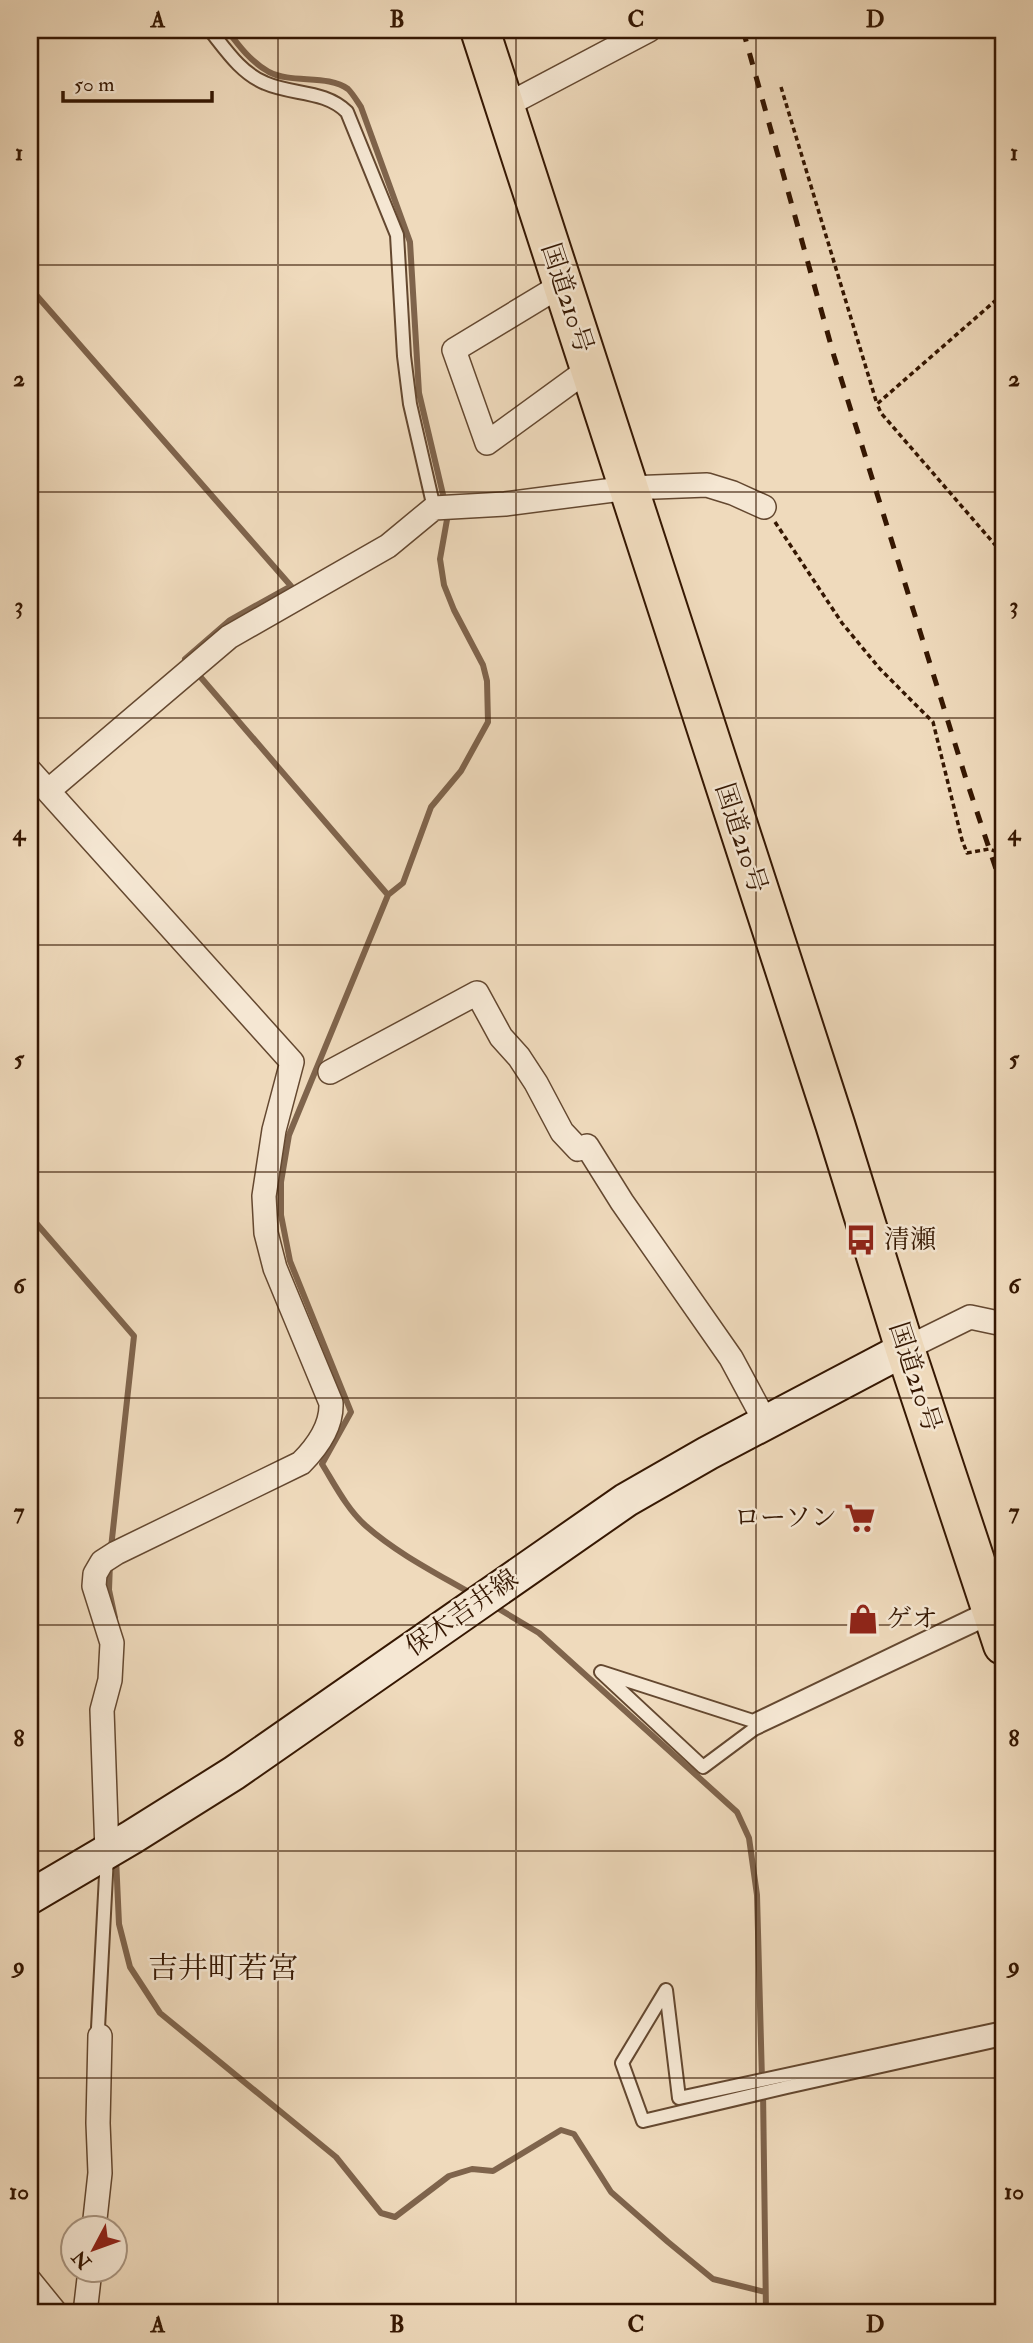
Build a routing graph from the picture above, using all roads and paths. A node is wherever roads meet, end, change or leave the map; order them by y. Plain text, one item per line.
1 (211, 30) edge
2 (480, 30) edge
3 (649, 30) edge
4 (781, 87) dead end
5 (505, 107) junction
6 (562, 284) junction
7 (1003, 294) edge
8 (590, 368) junction
9 (877, 404) junction
10 (629, 488) junction
11 (442, 507) junction
12 (764, 507) joint
13 (1003, 554) edge
14 (30, 771) edge
15 (48, 791) junction
16 (1003, 854) edge
17 (330, 1072) dead end
18 (1003, 1324) edge
19 (905, 1349) junction
20 (766, 1423) junction
21 (996, 1623) edge
22 (120, 1845) junction
23 (30, 1897) edge
24 (1003, 2028) edge
25 (100, 2036) joint
26 (1003, 2039) edge
27 (96, 2214) edge
28 (30, 2281) edge
29 (88, 2284) edge
30 (56, 2313) edge
31 (85, 2313) edge

1 - 11 lane
2 - 5 highway, 国道210号
3 - 5 street
4 - 9 path
5 - 6 highway, 国道210号
6 - 8 highway, 国道210号
6 - 8 street
7 - 9 path
8 - 10 highway, 国道210号
9 - 13 path
10 - 11 street
10 - 12 street
10 - 19 highway, 国道210号
11 - 15 street
12 - 16 path
14 - 15 street
15 - 22 street
17 - 20 street
18 - 19 street
19 - 20 main road, 保木吉井線
19 - 21 highway, 国道210号
20 - 22 main road, 保木吉井線
21 - 21 lane
22 - 23 main road, 保木吉井線
22 - 25 lane
24 - 26 lane
25 - 27 street
28 - 30 street
29 - 31 street

